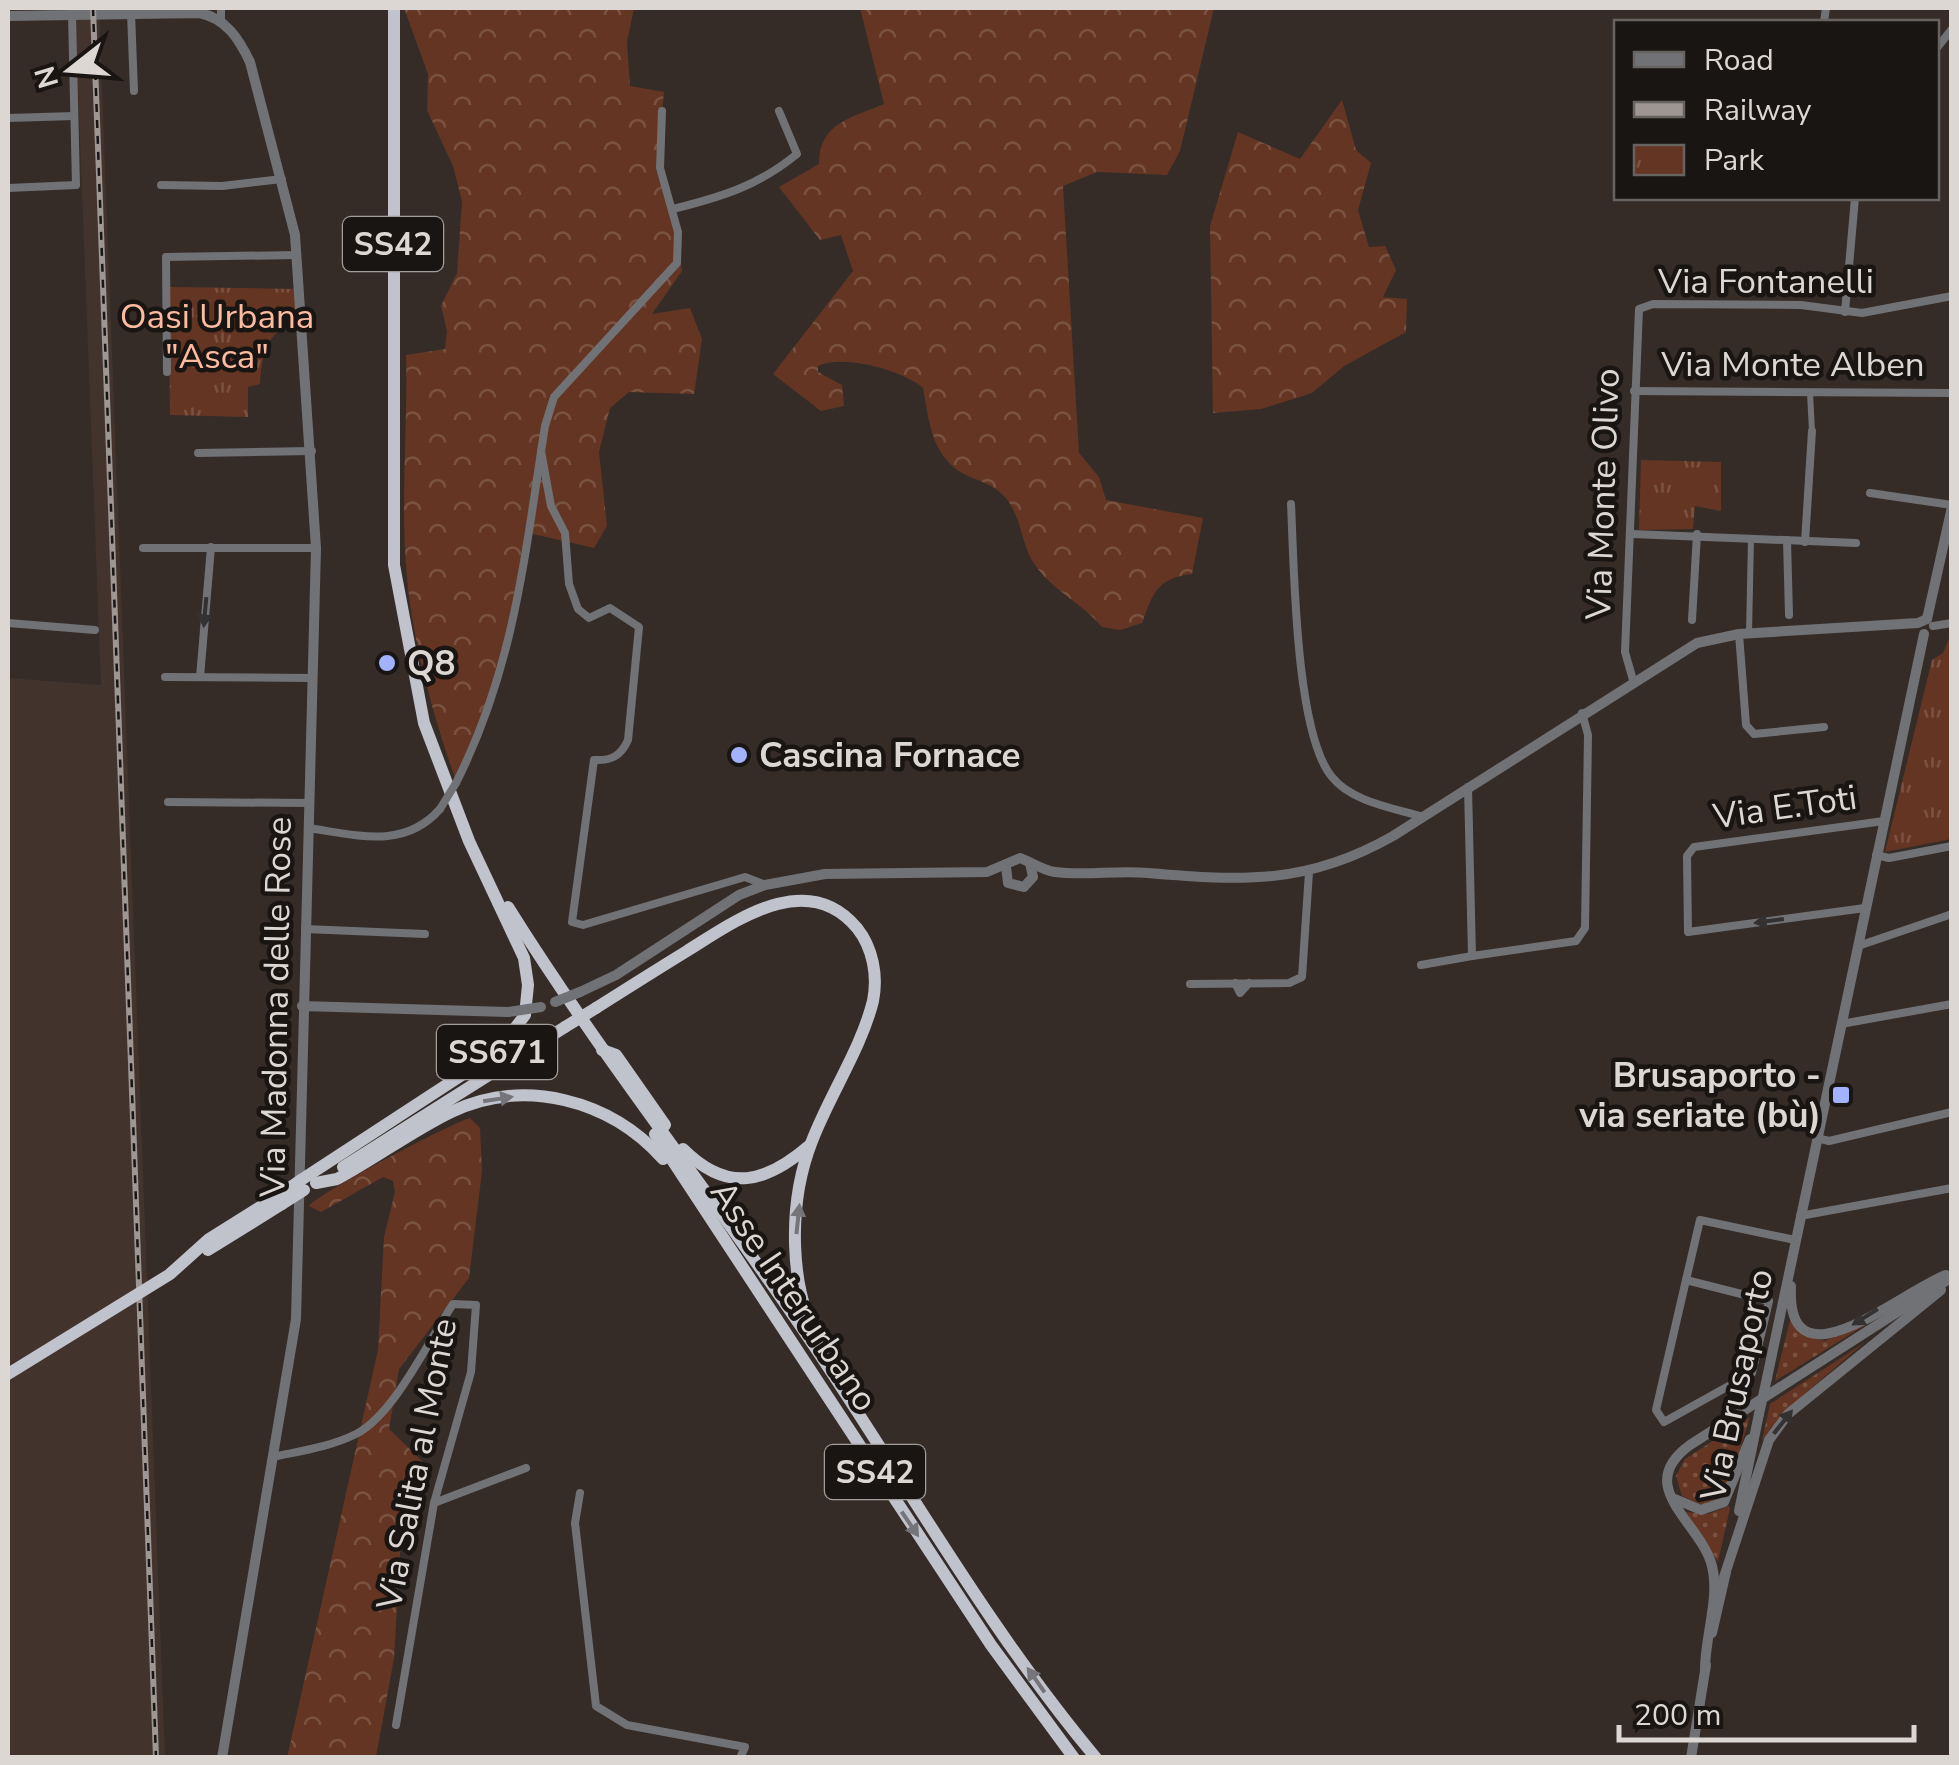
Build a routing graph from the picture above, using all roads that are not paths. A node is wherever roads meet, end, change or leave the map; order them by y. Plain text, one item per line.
1 (221, 8) edge
2 (394, 8) edge
3 (203, 10) edge
4 (72, 14) junction
5 (131, 14) junction
6 (8, 16) edge
7 (221, 20) junction
8 (134, 91) dead end
9 (662, 111) dead end
10 (780, 111) dead end
11 (74, 116) junction
12 (8, 118) edge
13 (282, 178) junction
14 (161, 184) dead end
15 (8, 188) edge
16 (1855, 200) edge
17 (672, 209) junction
18 (296, 255) junction
19 (1952, 296) edge
20 (1639, 309) joint
21 (1845, 312) junction
22 (166, 372) dead end
23 (1634, 391) junction
24 (1810, 393) junction
25 (1952, 393) edge
26 (1812, 431) joint
27 (312, 451) junction
28 (541, 451) junction
29 (198, 453) dead end
30 (1870, 493) dead end
31 (1291, 504) dead end
32 (1952, 506) edge
33 (1632, 534) junction
34 (1697, 534) junction
35 (1751, 538) junction
36 (1787, 540) junction
37 (1806, 542) junction
38 (1856, 543) dead end
39 (211, 547) junction
40 (144, 548) dead end
41 (316, 548) junction
42 (1789, 615) dead end
43 (1692, 620) dead end
44 (8, 623) edge
45 (1952, 623) edge
46 (1925, 625) junction
47 (94, 630) dead end
48 (1744, 634) junction
49 (164, 677) dead end
50 (200, 677) junction
51 (311, 678) junction
52 (1633, 680) junction
53 (1582, 713) junction
54 (1824, 727) dead end
55 (1468, 787) junction
56 (168, 802) dead end
57 (308, 803) junction
58 (1422, 817) junction
59 (1884, 821) junction
60 (308, 828) junction
61 (469, 840) junction
62 (1952, 846) edge
63 (1876, 856) junction
64 (1030, 864) junction
65 (1006, 867) junction
66 (986, 872) junction
67 (1053, 872) junction
68 (1309, 872) junction
69 (1007, 881) junction
70 (1031, 882) junction
71 (765, 885) junction
72 (1865, 908) junction
73 (1952, 914) edge
74 (305, 929) junction
75 (425, 934) dead end
76 (1858, 946) junction
77 (1472, 956) junction
78 (1421, 965) dead end
79 (1190, 984) dead end
80 (1952, 1004) edge
81 (302, 1006) junction
82 (1842, 1024) junction
83 (600, 1048) junction
84 (642, 1110) junction
85 (1952, 1112) edge
86 (1817, 1138) junction
87 (810, 1145) junction
88 (682, 1181) junction
89 (307, 1184) junction
90 (1952, 1188) edge
91 (1800, 1216) junction
92 (1794, 1245) junction
93 (1952, 1277) edge
94 (1686, 1280) junction
95 (8, 1374) edge
96 (1759, 1418) junction
97 (272, 1458) junction
98 (526, 1468) dead end
99 (1669, 1490) junction
100 (580, 1493) dead end
101 (912, 1496) junction
102 (434, 1503) junction
103 (1724, 1577) junction
104 (1705, 1669) junction
105 (396, 1725) dead end
106 (222, 1756) edge
107 (740, 1758) edge
108 (1074, 1758) edge
109 (1096, 1758) edge
110 (1691, 1758) edge

1 - 7 street
2 - 61 highway, SS42
3 - 5 street
3 - 7 street
4 - 5 street
4 - 6 street
4 - 11 street
5 - 8 street
7 - 13 street, Via Madonna delle Rose
9 - 17 street
10 - 17 street
11 - 12 street
11 - 15 street
13 - 14 street
13 - 18 street, Via Madonna delle Rose
16 - 21 street
17 - 28 street
18 - 22 street
18 - 27 street, Via Madonna delle Rose
19 - 21 street, Via Fontanelli
20 - 21 street, Via Fontanelli
20 - 23 street, Via Monte Olivo
23 - 24 street, Via Monte Alben
23 - 33 street, Via Monte Olivo
24 - 25 street, Via Monte Alben
24 - 26 street
26 - 37 street
27 - 29 street
27 - 41 street, Via Madonna delle Rose
28 - 60 street, bridge
28 - 71 street
30 - 32 street
31 - 58 street
32 - 46 street, Via Brusaporto
33 - 34 street
33 - 52 street, Via Monte Olivo
34 - 35 street
34 - 43 street
35 - 36 street
35 - 48 street
36 - 37 street
36 - 42 street
37 - 38 street
39 - 40 street
39 - 41 street
39 -> 50 street
41 - 51 street, Via Madonna delle Rose
44 - 47 street
45 - 46 street
46 - 48 street
46 - 59 street, Via Brusaporto
48 - 52 street
48 - 54 street
49 - 50 street
50 - 51 street
51 - 57 street, Via Madonna delle Rose
52 - 53 street
53 - 55 street
53 - 77 street
55 - 58 street
55 - 77 street
56 - 57 street
57 - 60 street, Via Madonna delle Rose
58 - 68 street
59 - 63 street, Via Brusaporto
72 -> 59 street, Via E.Toti
60 - 74 street, Via Madonna delle Rose
61 - 83 highway, SS42
61 - 89 highway, SS671
62 - 63 street
63 - 72 street, Via Brusaporto
64 - 65 street
64 - 67 street
64 - 70 street
65 - 66 street
65 - 69 street
66 - 69 street
66 - 71 street
67 - 68 street
67 - 70 street
68 - 79 street
69 - 70 street
71 - 81 street, bridge
72 - 76 street, Via Brusaporto
73 - 76 street
74 - 75 street
74 - 81 street, Via Madonna delle Rose
76 - 82 street, Via Brusaporto
77 - 78 street
80 - 82 street
81 - 97 street, Via Madonna delle Rose
82 - 86 street, Via Brusaporto
83 - 84 highway, SS42
83 - 87 highway
84 - 88 highway, Asse Interurbano
84 - 101 highway, SS42
85 - 86 street
86 - 91 street, Via Brusaporto
87 - 89 highway, SS671, bridge
101 -> 87 highway, SS671
89 -> 88 highway
88 -> 108 highway, Asse Interurbano / SS42
89 - 95 highway, SS671, bridge
90 - 91 street
91 - 92 street, Via Brusaporto
93 -> 92 street
92 - 94 street
92 - 96 street, Via Brusaporto, bridge
93 - 99 street
103 -> 93 street
94 - 94 street
96 - 99 street
96 - 103 street, Via Brusaporto
97 - 102 street, Via Salita al Monte
97 - 106 street, Via Madonna delle Rose
98 - 102 street
99 - 104 street
100 - 107 street
109 -> 101 highway, SS42
102 - 105 street, Via Salita al Monte
103 - 104 street, Via Brusaporto
104 - 110 street, Via Brusaporto

